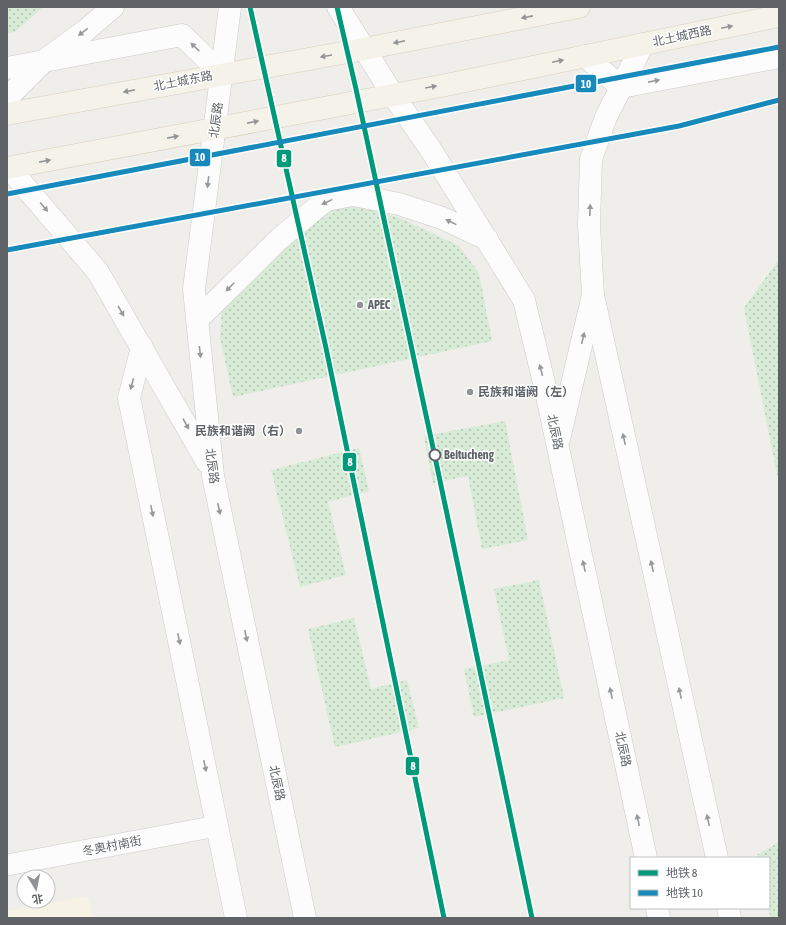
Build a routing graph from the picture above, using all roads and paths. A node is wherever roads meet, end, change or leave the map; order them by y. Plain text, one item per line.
1 (113, 7) edge
2 (230, 7) edge
3 (338, 7) edge
4 (579, 7) edge
5 (779, 16) edge
6 (643, 44) junction
7 (364, 49) junction
8 (584, 56) junction
9 (779, 57) edge
10 (45, 60) junction
11 (7, 68) edge
12 (222, 74) junction
13 (621, 87) junction
14 (393, 95) junction
15 (7, 98) edge
16 (7, 114) edge
17 (215, 129) junction
18 (8, 168) edge
19 (486, 239) junction
20 (593, 295) junction
21 (197, 320) junction
22 (142, 347) junction
23 (558, 444) junction
24 (212, 470) junction
25 (217, 826) junction
26 (646, 857) edge
27 (717, 857) edge
28 (7, 865) edge
29 (236, 918) edge
30 (306, 918) edge

1 -> 10 main road
2 - 12 main road, 北辰路
3 - 7 main road, 北辰路
4 -> 7 main road
6 -> 5 main road, 北土城西路
6 - 8 main road, 北土城西路
6 - 13 main road
7 -> 12 main road
7 - 14 main road, 北辰路
8 - 13 main road
14 -> 8 main road, 北土城西路
13 -> 9 main road
10 - 11 main road, 北土城东路
12 -> 10 main road, 北土城东路
10 - 15 main road
12 -> 16 main road, 北土城东路
12 - 17 main road, 北辰路
20 -> 13 main road
17 -> 14 main road, 北土城西路
14 - 19 main road, 北辰路
18 -> 17 main road
17 -> 21 main road, 北辰路
18 -> 22 main road
19 -> 21 main road
23 -> 19 main road, 北辰路
23 -> 20 main road
27 -> 20 main road
21 -> 24 main road, 北辰路
22 -> 24 main road
22 -> 25 main road
26 -> 23 main road, 北辰路
24 -> 30 main road, 北辰路
25 - 28 street, 冬奥村南街
25 - 29 main road

